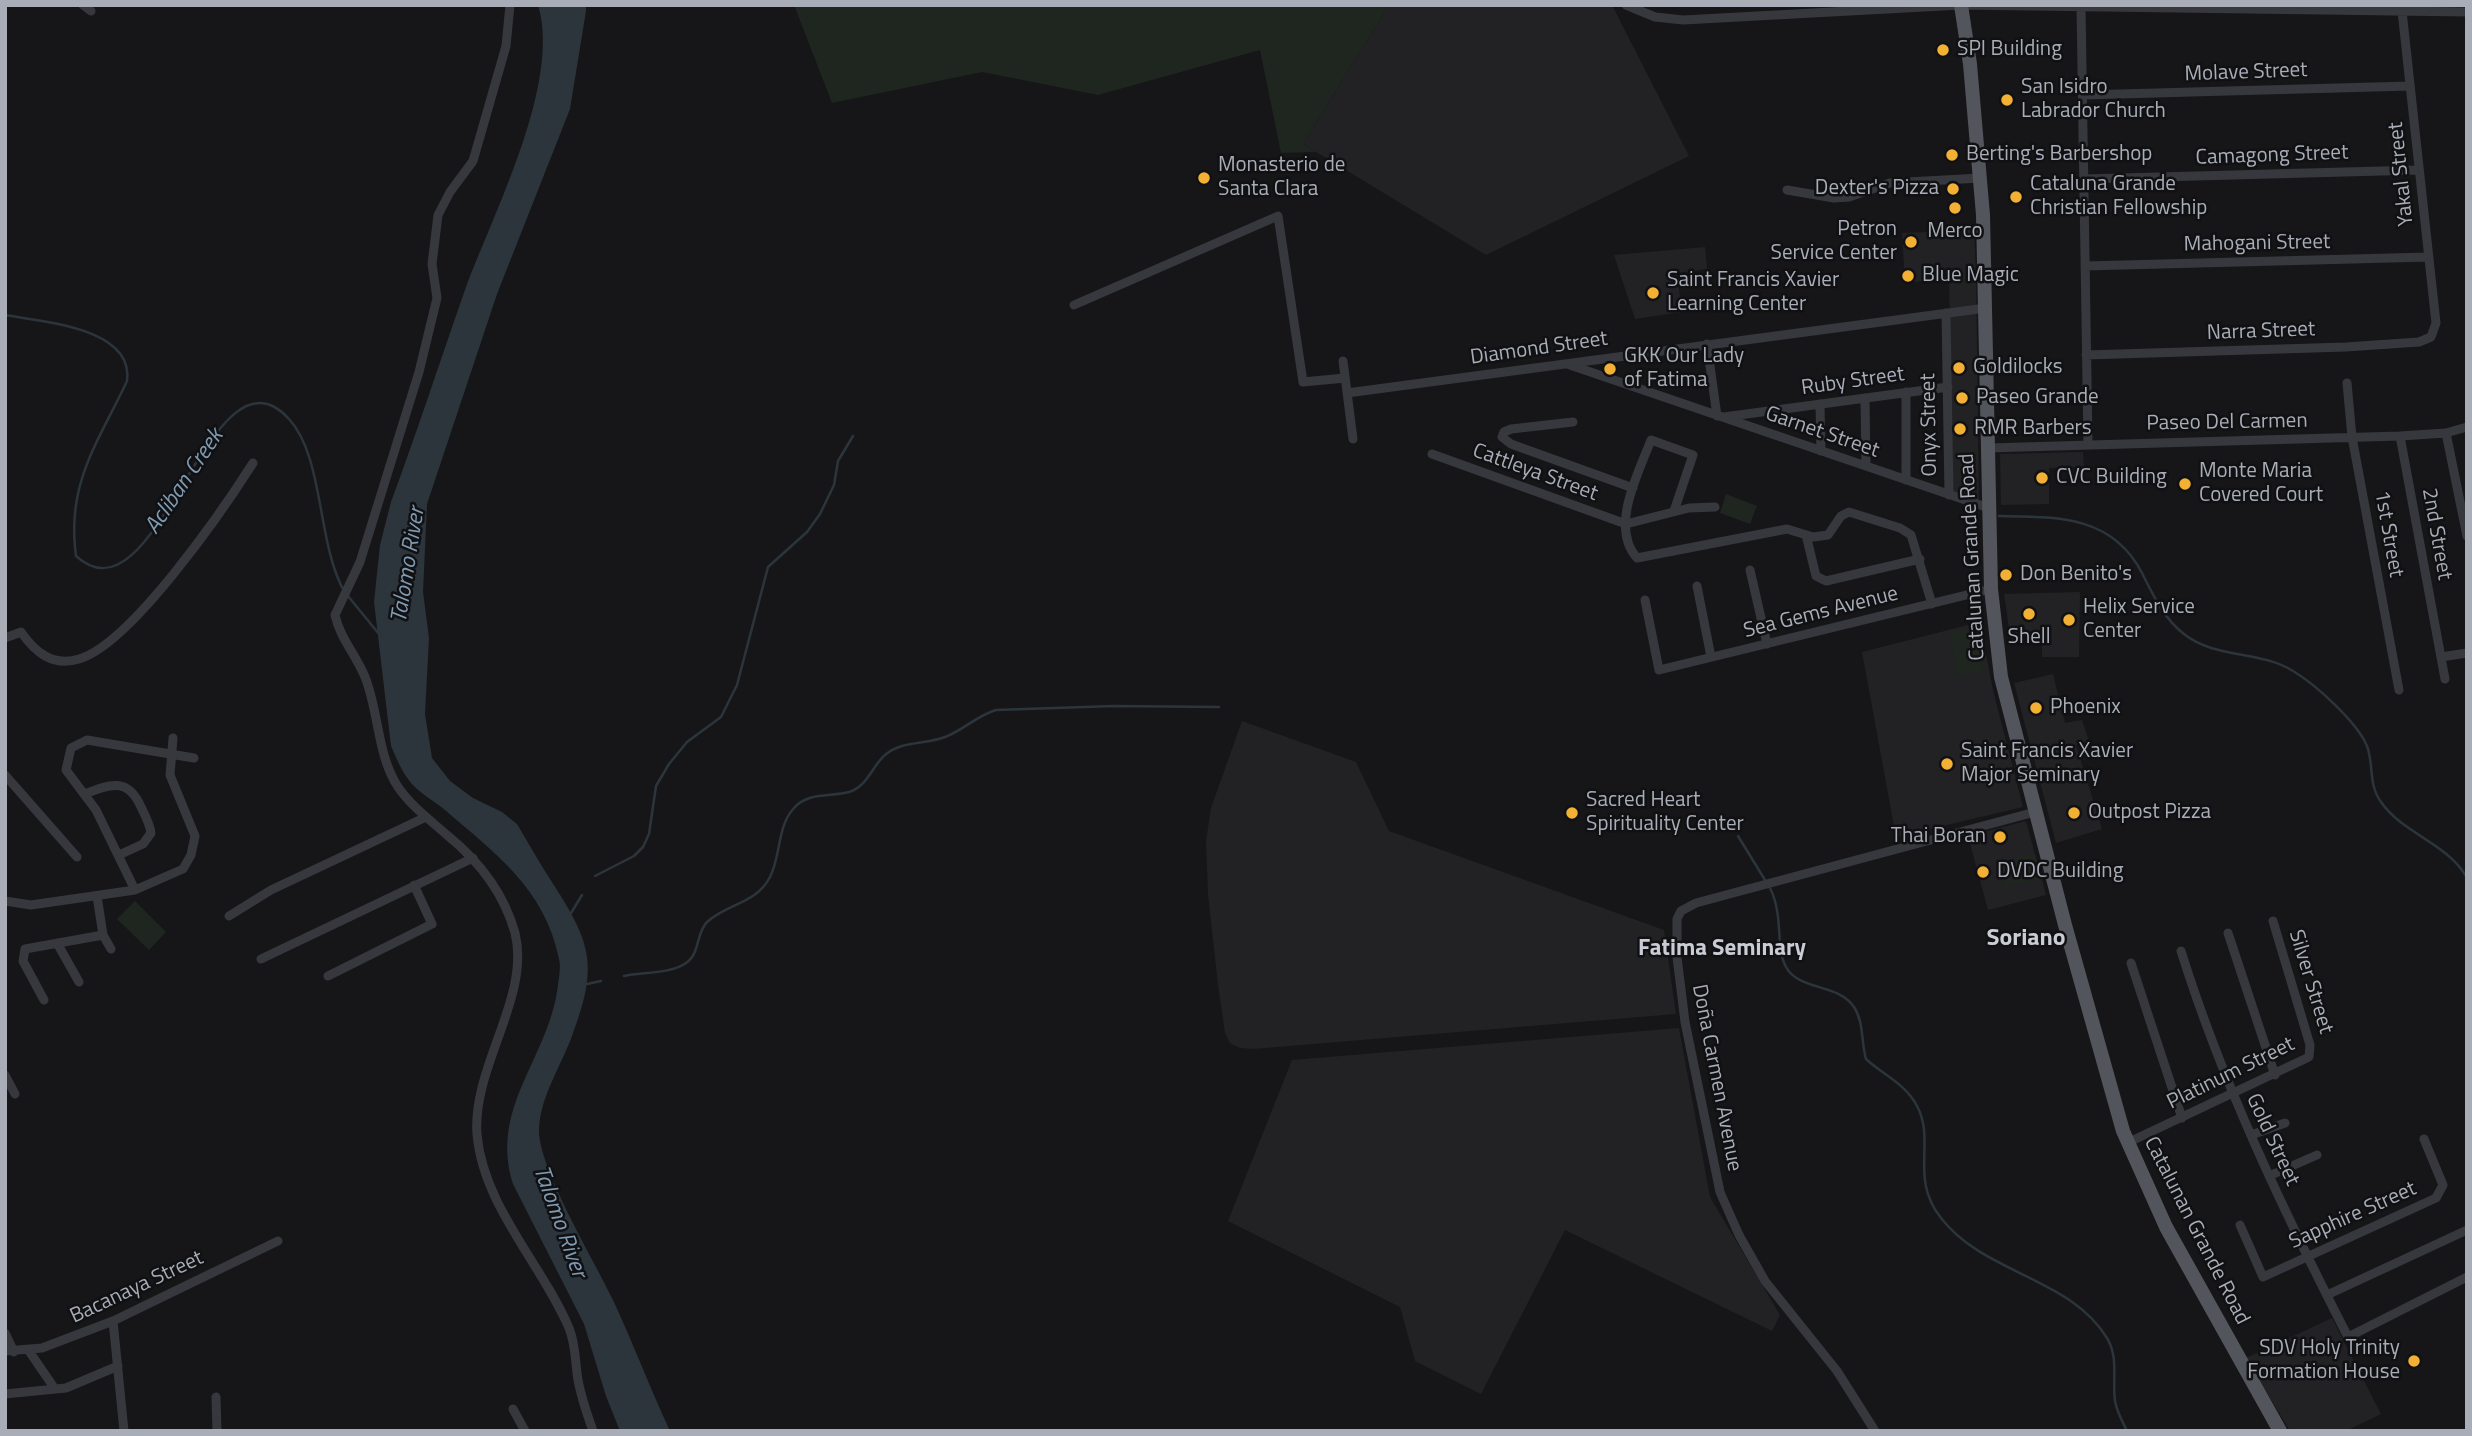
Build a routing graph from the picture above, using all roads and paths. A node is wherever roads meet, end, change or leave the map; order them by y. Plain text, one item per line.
1 (510, 5) edge
2 (1626, 5) edge
3 (1961, 5) edge
4 (2081, 7) edge
5 (2402, 11) junction
6 (2467, 12) edge
7 (2410, 86) junction
8 (2083, 95) junction
9 (2419, 170) junction
10 (1980, 177) junction
11 (2084, 179) junction
12 (1787, 190) dead end
13 (2429, 257) junction
14 (2085, 266) junction
15 (1074, 305) dead end
16 (1986, 308) junction
17 (1946, 313) junction
18 (2434, 334) joint
19 (1707, 344) junction
20 (2087, 355) junction
21 (1343, 361) dead end
22 (1563, 363) junction
23 (1345, 378) junction
24 (2347, 383) dead end
25 (1948, 387) junction
26 (1906, 392) junction
27 (1347, 393) junction
28 (1865, 398) junction
29 (1821, 404) junction
30 (1720, 416) junction
31 (1573, 422) dead end
32 (2467, 427) edge
33 (2446, 433) junction
34 (2400, 436) junction
35 (2352, 437) junction
36 (1353, 439) dead end
37 (2088, 444) junction
38 (1988, 447) junction
39 (1821, 451) junction
40 (1432, 454) dead end
41 (253, 463) dead end
42 (1866, 466) junction
43 (2467, 472) edge
44 (2454, 474) junction
45 (1906, 480) junction
46 (1633, 488) junction
47 (1949, 495) junction
48 (1715, 507) dead end
49 (1990, 508) junction
50 (1674, 511) junction
51 (1626, 524) junction
52 (1806, 535) junction
53 (2467, 536) edge
54 (1920, 559) junction
55 (1750, 570) dead end
56 (1697, 586) dead end
57 (1991, 589) junction
58 (1645, 600) dead end
59 (1932, 604) junction
60 (5, 638) edge
61 (1767, 644) junction
62 (2467, 653) edge
63 (1711, 657) junction
64 (2441, 657) junction
65 (2445, 679) dead end
66 (2399, 690) dead end
67 (173, 738) dead end
68 (171, 754) junction
69 (194, 758) dead end
70 (5, 775) edge
71 (85, 794) junction
72 (2035, 812) junction
73 (426, 817) junction
74 (119, 855) junction
75 (77, 857) dead end
76 (473, 858) junction
77 (414, 885) junction
78 (135, 890) junction
79 (97, 896) junction
80 (5, 901) edge
81 (229, 916) dead end
82 (2273, 921) dead end
83 (2228, 933) dead end
84 (103, 935) junction
85 (57, 943) junction
86 (111, 949) dead end
87 (2181, 951) dead end
88 (261, 959) dead end
89 (2131, 963) dead end
90 (328, 976) dead end
91 (79, 982) dead end
92 (44, 1000) dead end
93 (2311, 1054) joint
94 (5, 1075) edge
95 (2274, 1075) junction
96 (15, 1094) dead end
97 (2232, 1094) junction
98 (2182, 1118) junction
99 (2285, 1123) dead end
100 (2251, 1135) junction
101 (2424, 1139) dead end
102 (2127, 1143) junction
103 (2317, 1155) dead end
104 (2269, 1176) junction
105 (2240, 1225) dead end
106 (2467, 1230) edge
107 (278, 1241) dead end
108 (2306, 1256) junction
109 (2467, 1277) edge
110 (2327, 1295) junction
111 (113, 1321) junction
112 (5, 1334) edge
113 (9, 1351) edge
114 (29, 1351) junction
115 (118, 1366) junction
116 (55, 1389) junction
117 (5, 1394) edge
118 (216, 1396) dead end
119 (513, 1409) dead end
120 (124, 1431) edge
121 (217, 1431) edge
122 (525, 1431) edge
123 (593, 1431) edge
124 (1875, 1431) edge
125 (2280, 1431) edge

1 - 73 street
2 - 3 street
3 - 4 street
3 - 10 main road, Catalunan Grande Road
4 - 5 street
4 - 8 street
5 - 6 street
5 - 7 street, Yakal Street
7 - 8 street, Molave Street
7 - 9 street, Yakal Street
8 - 11 street
9 - 11 street, Camagong Street
9 - 13 street, Yakal Street
10 - 12 street
10 - 16 main road, Catalunan Grande Road
11 - 14 street
13 - 14 street, Mahogani Street
13 - 18 street, Yakal Street
14 - 20 street
15 - 23 street
16 - 17 street, Diamond Street
16 - 38 main road, Catalunan Grande Road
17 - 19 street, Diamond Street
17 - 25 street, Onyx Street
18 - 20 street, Narra Street
19 - 22 street, Diamond Street
19 - 30 street
20 - 37 street
21 - 23 street
22 - 27 street, Diamond Street
22 - 30 street, Garnet Street
23 - 27 street
24 - 35 street, 1st Street
25 - 26 street, Ruby Street
25 - 47 street, Onyx Street
26 - 28 street, Ruby Street
26 - 45 street
27 - 36 street
28 - 29 street, Ruby Street
28 - 42 street
29 - 30 street, Ruby Street
29 - 39 street
30 - 39 street, Garnet Street
31 - 46 street
32 - 33 street, Paseo Del Carmen
33 - 34 street, Paseo Del Carmen
33 - 44 street
34 - 35 street, Paseo Del Carmen
34 - 64 street, 2nd Street
35 - 37 street, Paseo Del Carmen
35 - 66 street, 1st Street
37 - 38 street, Paseo Del Carmen
38 - 49 main road, Catalunan Grande Road
39 - 42 street, Garnet Street
40 - 51 street, Cattleya Street
41 - 60 street
42 - 45 street, Garnet Street
43 - 44 street
44 - 53 street
45 - 47 street, Garnet Street
46 - 50 street
46 - 51 street
47 - 49 street, Garnet Street
48 - 50 street
49 - 57 main road, Catalunan Grande Road
50 - 51 street
51 - 52 street
52 - 54 street
52 - 54 street
54 - 59 street
55 - 61 street
56 - 63 street
57 - 59 street, Sea Gems Avenue
57 - 72 main road, Catalunan Grande Road
58 - 63 street, Sea Gems Avenue
59 - 61 street, Sea Gems Avenue
61 - 63 street, Sea Gems Avenue
62 - 64 street
64 - 65 street, 2nd Street
67 - 68 street
68 - 69 street
68 - 71 street
68 - 78 street
70 - 75 street
71 - 74 street
71 - 74 street
72 - 102 main road, Catalunan Grande Road
72 - 124 street, Doña Carmen Avenue
73 - 76 street
73 - 81 street
74 - 78 street
76 - 77 street
76 - 123 street
77 - 88 street
77 - 90 street
78 - 79 street
79 - 80 street
79 - 84 street
82 - 93 street, Silver Street
83 - 95 street
84 - 85 street
84 - 86 street
85 - 91 street
85 - 92 street
87 - 97 street, Gold Street
89 - 98 street
93 - 95 street, Platinum Street
94 - 96 street
95 - 97 street, Platinum Street
97 - 98 street, Platinum Street
97 - 100 street, Gold Street
98 - 102 street, Platinum Street
99 - 100 street
100 - 104 street, Gold Street
101 - 108 street, Sapphire Street
102 - 125 main road, Catalunan Grande Road
103 - 104 street
104 - 108 street, Gold Street
105 - 108 street, Sapphire Street
106 - 110 street
107 - 111 street, Bacanaya Street
108 - 110 street, Gold Street
109 - 110 street, Gold Street
111 - 114 street, Bacanaya Street
111 - 115 street
112 - 113 street
113 - 114 street, Bacanaya Street
114 - 116 street
115 - 116 street
115 - 120 street
116 - 117 street
118 - 121 street
119 - 122 street

